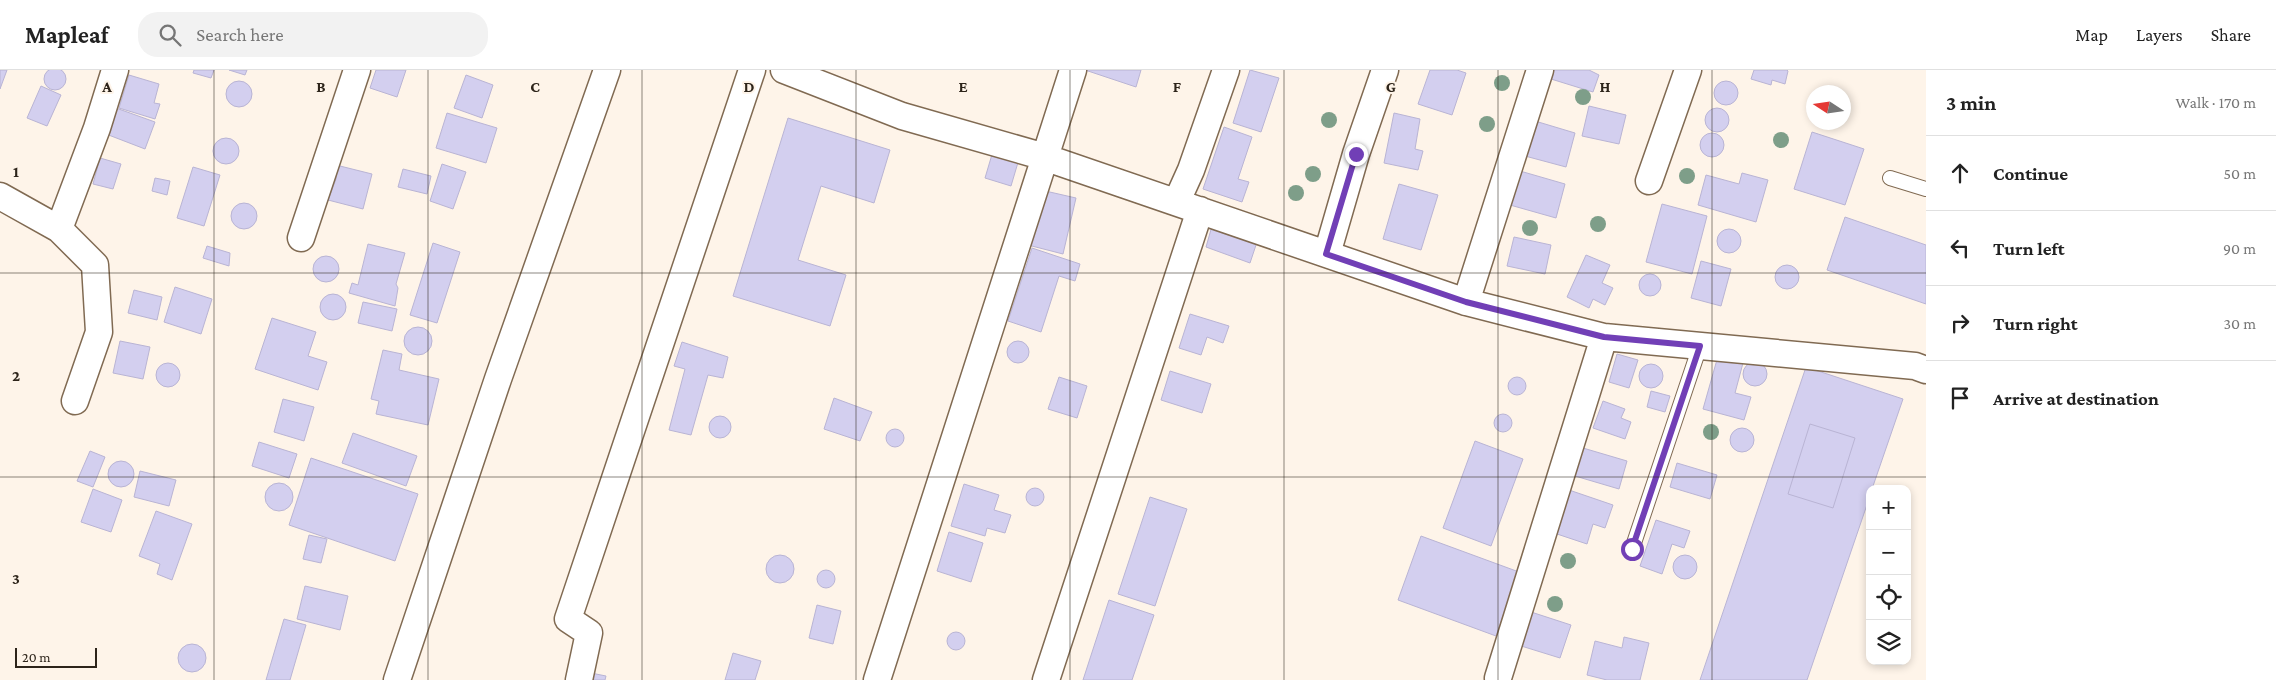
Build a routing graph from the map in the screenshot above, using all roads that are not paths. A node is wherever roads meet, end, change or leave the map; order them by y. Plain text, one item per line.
1 (115, 70) edge
2 (357, 70) edge
3 (607, 70) edge
4 (752, 70) edge
5 (784, 70) edge
6 (1073, 70) edge
7 (1226, 70) edge
8 (1385, 70) edge
9 (1540, 70) edge
10 (1688, 70) edge
11 (1045, 158) junction
12 (1890, 178) dead end
13 (1649, 181) dead end
14 (1926, 189) edge
15 (0, 196) edge
16 (1189, 206) junction
17 (59, 229) junction
18 (301, 238) dead end
19 (1326, 254) junction
20 (1466, 302) junction
21 (1604, 337) junction
22 (1700, 346) junction
23 (1926, 370) edge
24 (75, 401) dead end
25 (1632, 549) dead end
26 (1500, 679) edge
27 (397, 680) edge
28 (578, 680) edge
29 (876, 680) edge
30 (1046, 680) edge

1 - 17 street
2 - 18 street
3 - 27 street
4 - 28 street
5 - 11 street
6 - 11 street
7 - 16 street
8 - 19 street
9 - 20 street
10 - 13 street
11 - 16 street
11 - 29 street
12 - 14 lane
15 - 17 street
16 - 19 street
16 - 30 street
17 - 24 street
19 - 20 street
20 - 21 street
21 - 22 street
21 - 26 street
22 - 23 street
22 - 25 lane

